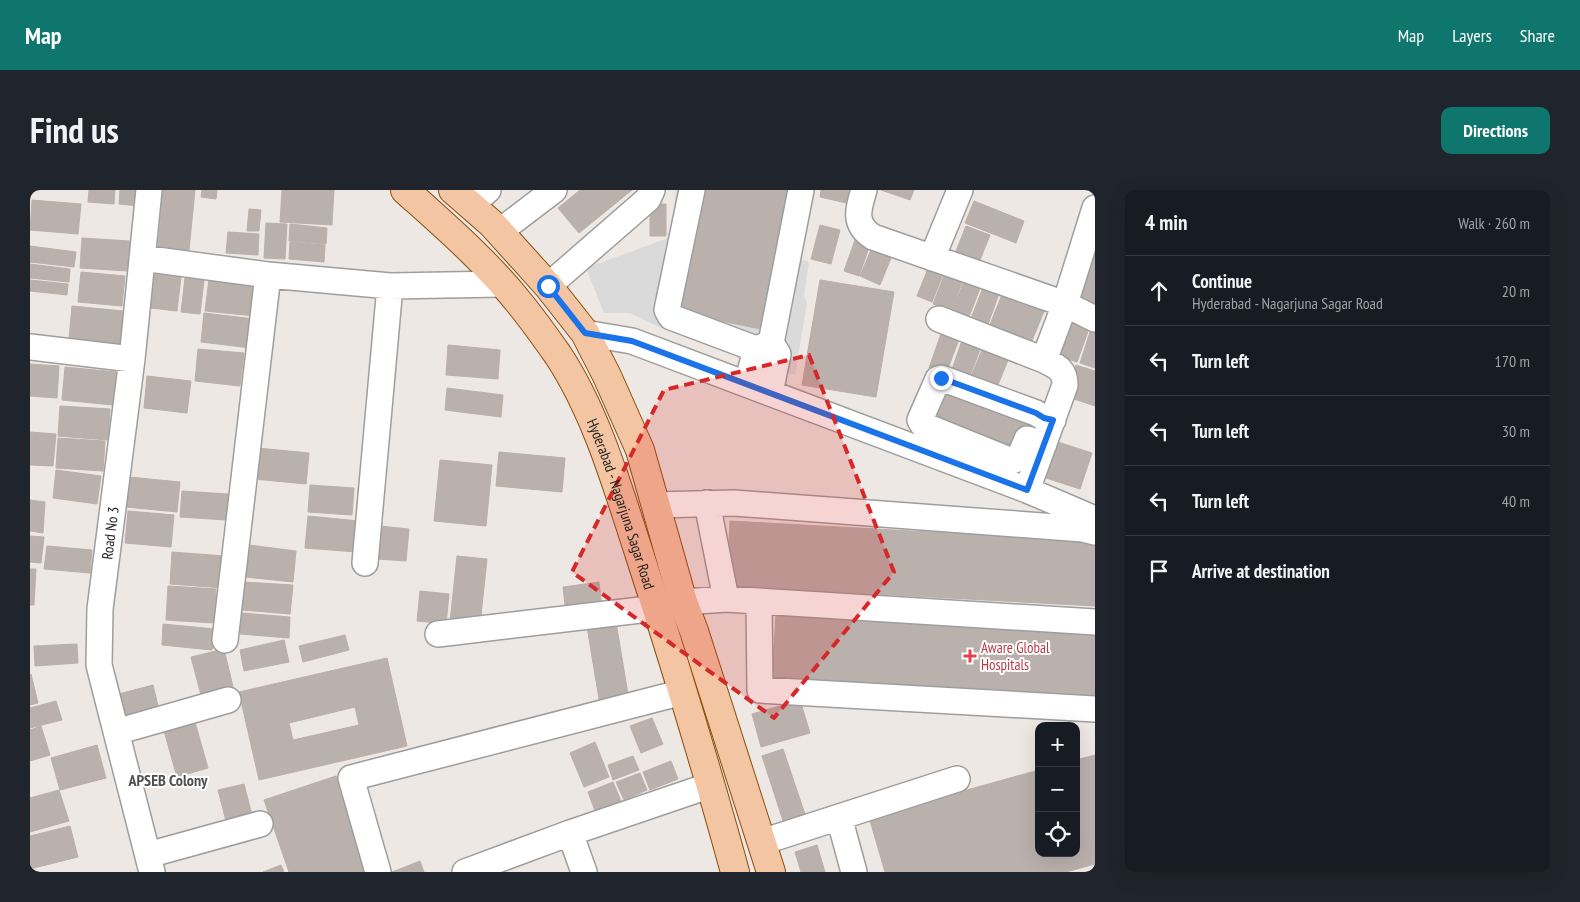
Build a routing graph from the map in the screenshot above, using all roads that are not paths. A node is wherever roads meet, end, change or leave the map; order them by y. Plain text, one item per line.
1 (149, 190) edge
2 (405, 190) edge
3 (554, 190) edge
4 (652, 190) edge
5 (692, 190) edge
6 (801, 190) edge
7 (864, 190) edge
8 (960, 190) edge
9 (471, 195) edge
10 (1095, 208) edge
11 (500, 232) junction
12 (142, 258) junction
13 (932, 258) junction
14 (268, 274) junction
15 (502, 284) junction
16 (390, 286) junction
17 (548, 286) junction
18 (1065, 304) junction
19 (939, 319) dead end
20 (1095, 319) edge
21 (585, 333) junction
22 (764, 346) junction
23 (30, 347) edge
24 (132, 359) junction
25 (1044, 360) junction
26 (759, 389) junction
27 (1053, 420) junction
28 (1044, 444) junction
29 (1027, 490) junction
30 (707, 504) junction
31 (655, 505) junction
32 (1095, 519) edge
33 (1095, 532) edge
34 (365, 563) dead end
35 (726, 599) junction
36 (759, 601) junction
37 (670, 605) junction
38 (1095, 622) edge
39 (438, 634) dead end
40 (225, 640) dead end
41 (683, 692) junction
42 (228, 700) dead end
43 (1095, 709) edge
44 (116, 732) junction
45 (957, 779) dead end
46 (711, 785) junction
47 (839, 817) junction
48 (260, 824) dead end
49 (570, 833) junction
50 (762, 842) junction
51 (150, 863) edge
52 (378, 872) edge
53 (465, 872) edge
54 (584, 872) edge
55 (735, 872) edge
56 (771, 872) edge
57 (854, 872) edge

1 - 12 street, Road No 3
2 - 15 main road, Hyderabad - Nagarjuna Sagar Road
3 - 11 street
4 - 17 street
5 - 22 street
6 - 22 street
7 - 13 street
8 - 13 street
9 - 11 main road, Hyderabad - Nagarjuna Sagar Road
10 - 18 street
11 - 17 main road, Hyderabad - Nagarjuna Sagar Road
12 - 14 street
12 - 24 street, Road No 3
13 - 18 street
14 - 16 street
14 - 40 street
15 - 16 street
15 - 37 main road, Hyderabad - Nagarjuna Sagar Road
16 - 34 street
17 - 21 main road, Hyderabad - Nagarjuna Sagar Road
18 - 20 street
18 - 25 street
19 - 25 street
21 - 26 street
21 - 31 main road, Hyderabad - Nagarjuna Sagar Road
22 - 26 street
23 - 24 street
24 - 44 street, Road No 3
25 - 27 street
26 - 29 street
27 - 28 street
27 - 28 street
28 - 29 street
29 - 32 street
30 - 31 street
30 - 33 street
30 - 35 street
31 - 37 main road, Hyderabad - Nagarjuna Sagar Road
35 - 36 street
35 - 37 street
36 - 38 street
36 - 43 street
37 - 39 street
37 - 41 main road, Hyderabad - Nagarjuna Sagar Road
37 - 50 main road, Hyderabad - Nagarjuna Sagar Road
41 - 46 main road, Hyderabad - Nagarjuna Sagar Road
41 - 52 street
42 - 44 street
44 - 51 street, Road No 3
45 - 47 street
46 - 49 street
46 - 55 main road, Hyderabad - Nagarjuna Sagar Road
47 - 50 street
47 - 57 street
48 - 51 street
49 - 53 street
49 - 54 street
50 - 56 main road, Hyderabad - Nagarjuna Sagar Road

